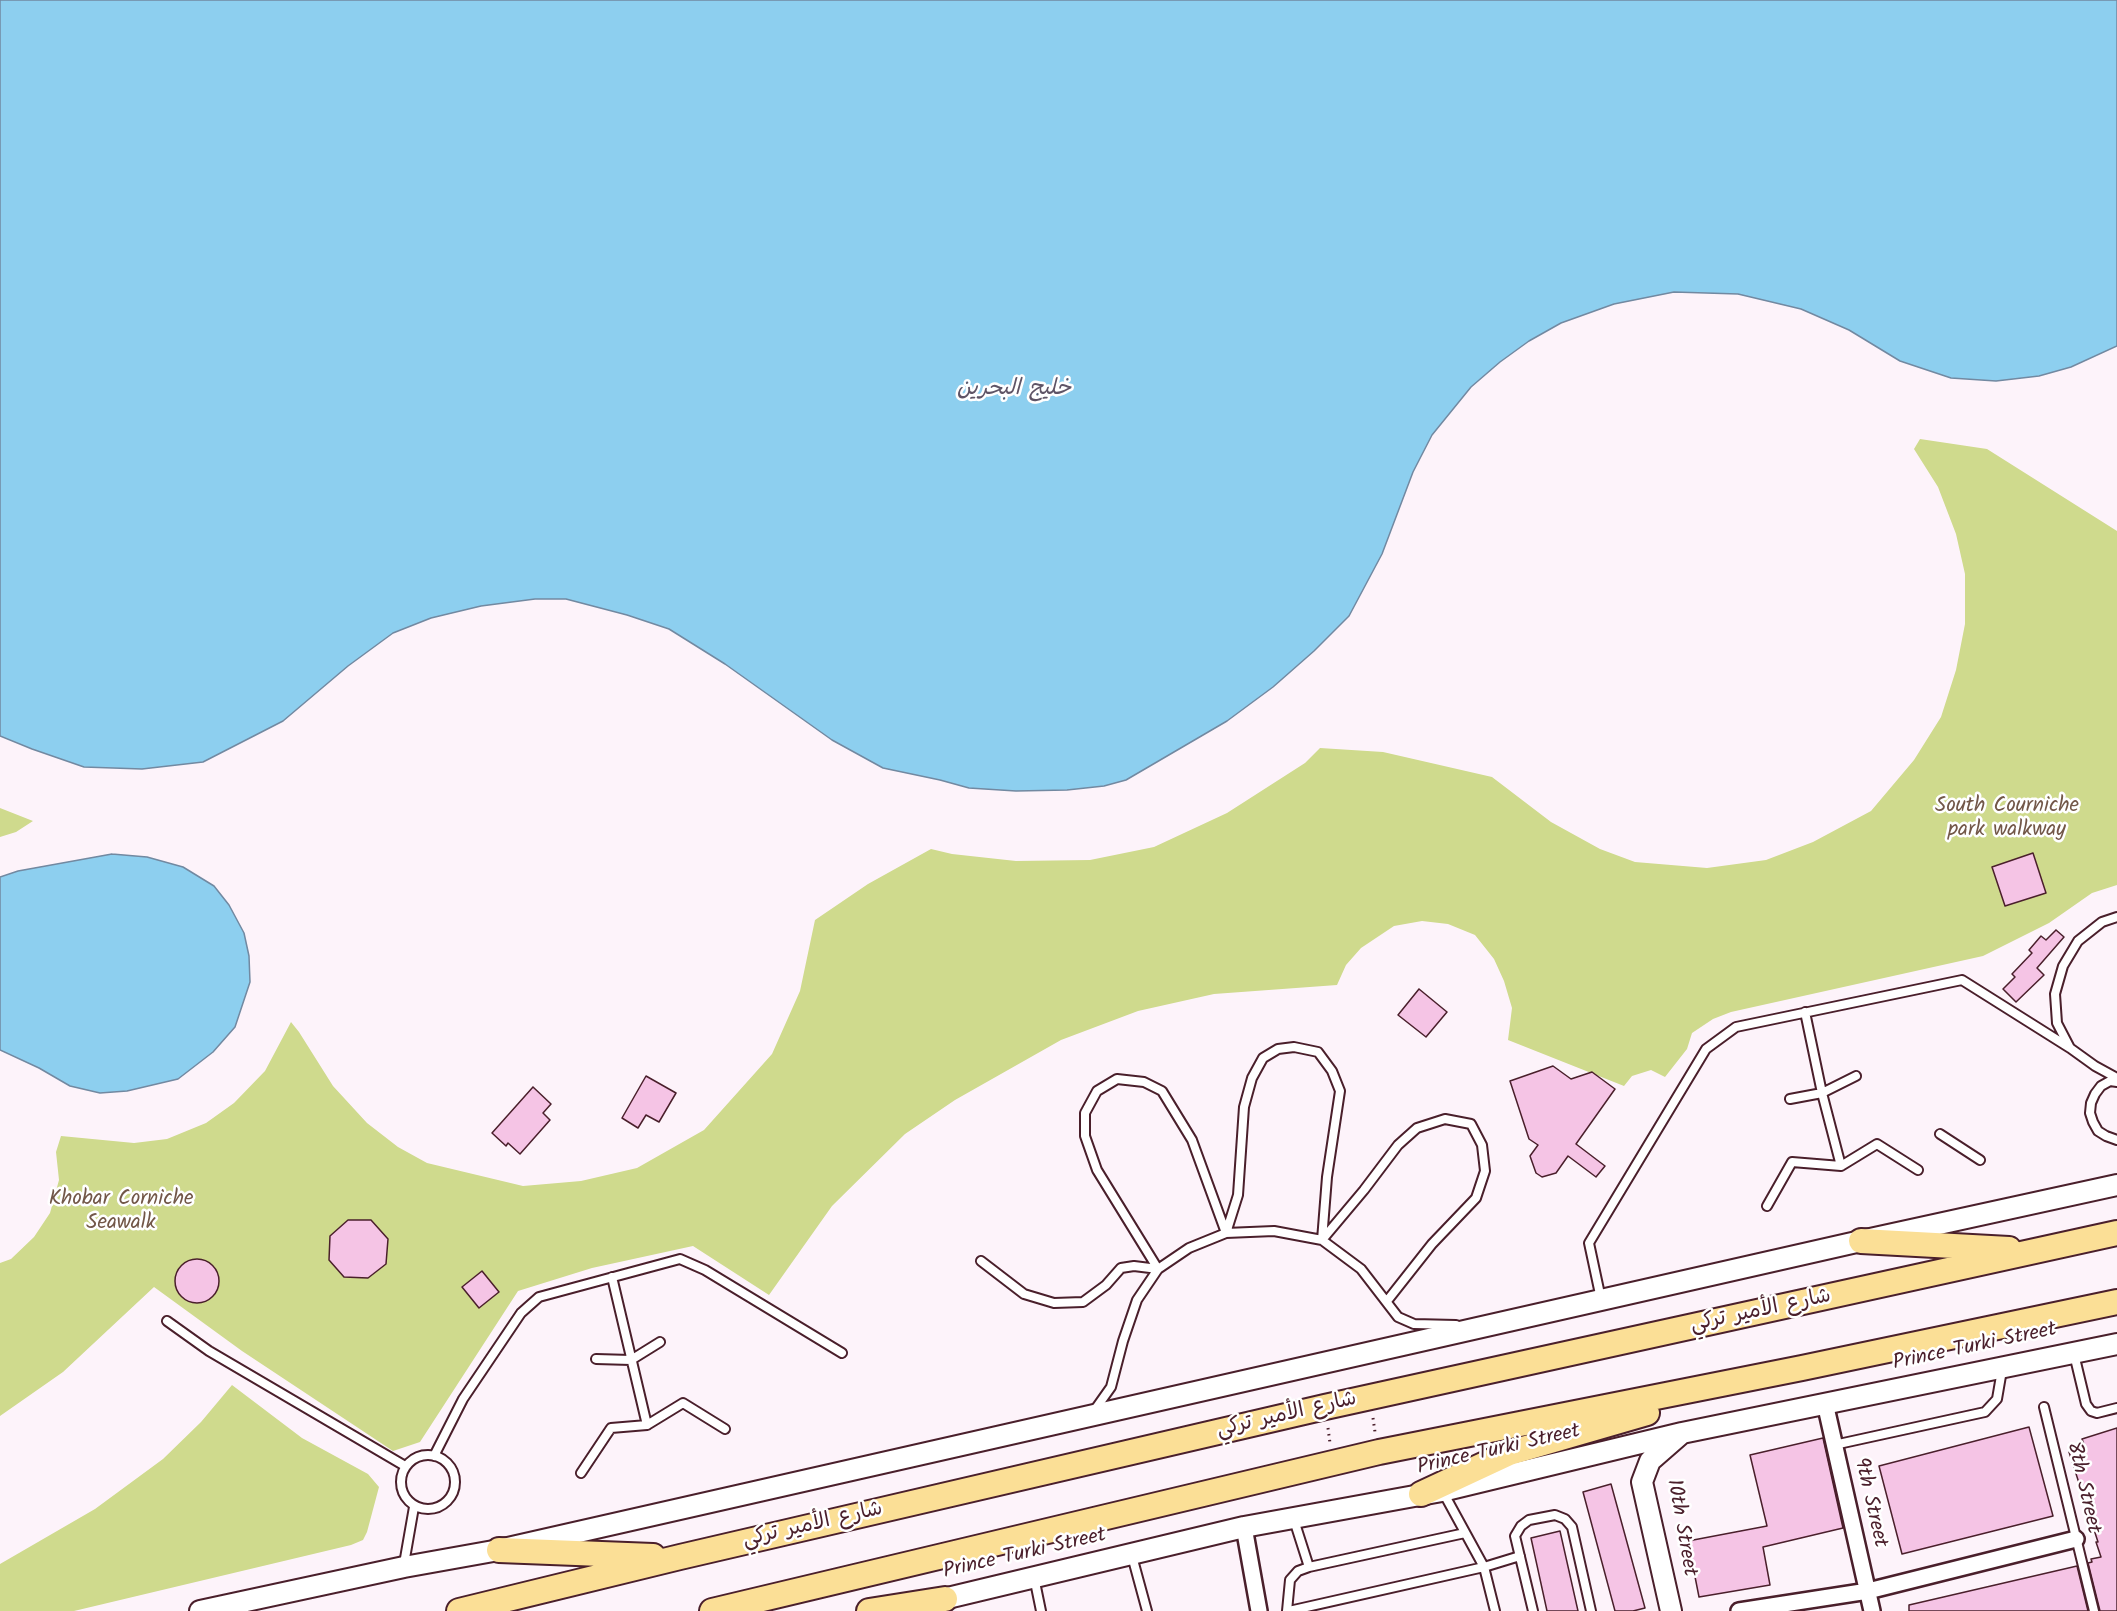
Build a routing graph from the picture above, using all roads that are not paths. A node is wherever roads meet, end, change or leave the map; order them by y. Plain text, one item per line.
1 (2117, 917) edge
2 (1804, 1012) junction
3 (2070, 1048) junction
4 (1856, 1076) dead end
5 (2117, 1080) edge
6 (1822, 1094) junction
7 (1790, 1099) dead end
8 (1940, 1134) dead end
9 (2117, 1140) edge
10 (1980, 1160) dead end
11 (1841, 1166) junction
12 (1918, 1170) dead end
13 (2117, 1185) edge
14 (1767, 1206) dead end
15 (1226, 1233) junction
16 (2117, 1233) edge
17 (1322, 1240) junction
18 (1861, 1241) junction
19 (2042, 1251) junction
20 (981, 1261) dead end
21 (1158, 1269) junction
22 (612, 1277) junction
23 (1387, 1301) junction
24 (1602, 1301) junction
25 (2117, 1302) edge
26 (167, 1321) dead end
27 (1488, 1325) junction
28 (660, 1342) dead end
29 (2117, 1344) edge
30 (842, 1353) dead end
31 (2073, 1353) junction
32 (596, 1359) dead end
33 (631, 1360) junction
34 (1802, 1368) junction
35 (2002, 1369) junction
36 (1825, 1403) junction
37 (2044, 1407) dead end
38 (2117, 1408) edge
39 (1090, 1416) junction
40 (647, 1425) junction
41 (725, 1429) dead end
42 (1682, 1432) junction
43 (1834, 1444) junction
44 (434, 1456) junction
45 (405, 1466) junction
46 (581, 1473) dead end
47 (1432, 1493) junction
48 (414, 1507) junction
49 (1294, 1518) junction
50 (1244, 1527) junction
51 (1465, 1533) junction
52 (2076, 1539) junction
53 (499, 1550) junction
54 (1132, 1554) junction
55 (1520, 1556) junction
56 (680, 1557) junction
57 (404, 1567) junction
58 (1310, 1567) junction
59 (1484, 1567) junction
60 (1034, 1577) junction
61 (1868, 1591) junction
62 (930, 1604) edge
63 (200, 1611) edge
64 (459, 1611) edge
65 (712, 1611) edge
66 (869, 1611) edge
67 (894, 1611) edge
68 (1041, 1611) edge
69 (1147, 1611) edge
70 (1259, 1611) edge
71 (1288, 1611) edge
72 (1495, 1611) edge
73 (1533, 1611) edge
74 (1591, 1611) edge
75 (1671, 1611) edge
76 (1739, 1611) edge
77 (1872, 1611) edge
78 (2094, 1611) edge

1 - 3 lane
2 - 3 lane
2 - 6 lane
2 - 24 lane
3 - 5 lane
4 - 6 lane
5 - 9 lane
6 - 7 lane
6 - 11 lane
8 - 10 lane
11 - 12 lane
11 - 14 lane
13 - 18 street
15 - 17 lane
15 - 17 lane
15 - 21 lane
15 - 21 lane
16 - 19 main road, شارع الأمير تركي
17 - 23 lane
17 - 23 lane
18 - 19 main road
18 - 24 street
19 - 56 main road, شارع الأمير تركي
20 - 21 lane
21 - 39 lane
22 - 30 lane
22 - 33 lane
22 - 44 lane
23 - 27 lane
24 - 27 street
25 - 34 main road
26 - 45 lane
27 - 39 street
28 - 33 lane
29 - 31 street, Prince Turki Street
31 - 35 street, Prince Turki Street
31 - 38 lane
32 - 33 lane
33 - 40 lane
34 - 47 main road
34 - 65 main road
35 - 36 street, Prince Turki Street
35 - 43 lane
36 - 42 street, Prince Turki Street
36 - 43 street, 9th Street
37 - 52 lane, 8th Street
39 - 53 street
40 - 41 lane
40 - 46 lane
42 - 47 street, Prince Turki Street
42 - 75 street, 10th Street
43 - 61 street, 9th Street
44 - 45 lane
44 - 48 lane
45 - 48 lane
47 - 49 street, Prince Turki Street
47 - 51 lane
48 - 57 lane
49 - 50 street, Prince Turki Street
49 - 58 lane
50 - 54 street, Prince Turki Street
50 - 70 street
51 - 58 lane
51 - 59 lane
52 - 61 street
52 - 78 lane, 8th Street
53 - 56 main road
53 - 57 street
54 - 60 street, Prince Turki Street
54 - 69 lane
55 - 59 lane
55 - 73 lane
55 - 74 lane
56 - 64 main road, شارع الأمير تركي
57 - 63 street
58 - 71 lane
59 - 71 lane
59 - 72 lane
60 - 62 street, Prince Turki Street
60 - 68 lane
61 - 76 street
61 - 77 street, 9th Street
62 - 66 main road
62 - 67 street, Prince Turki Street

